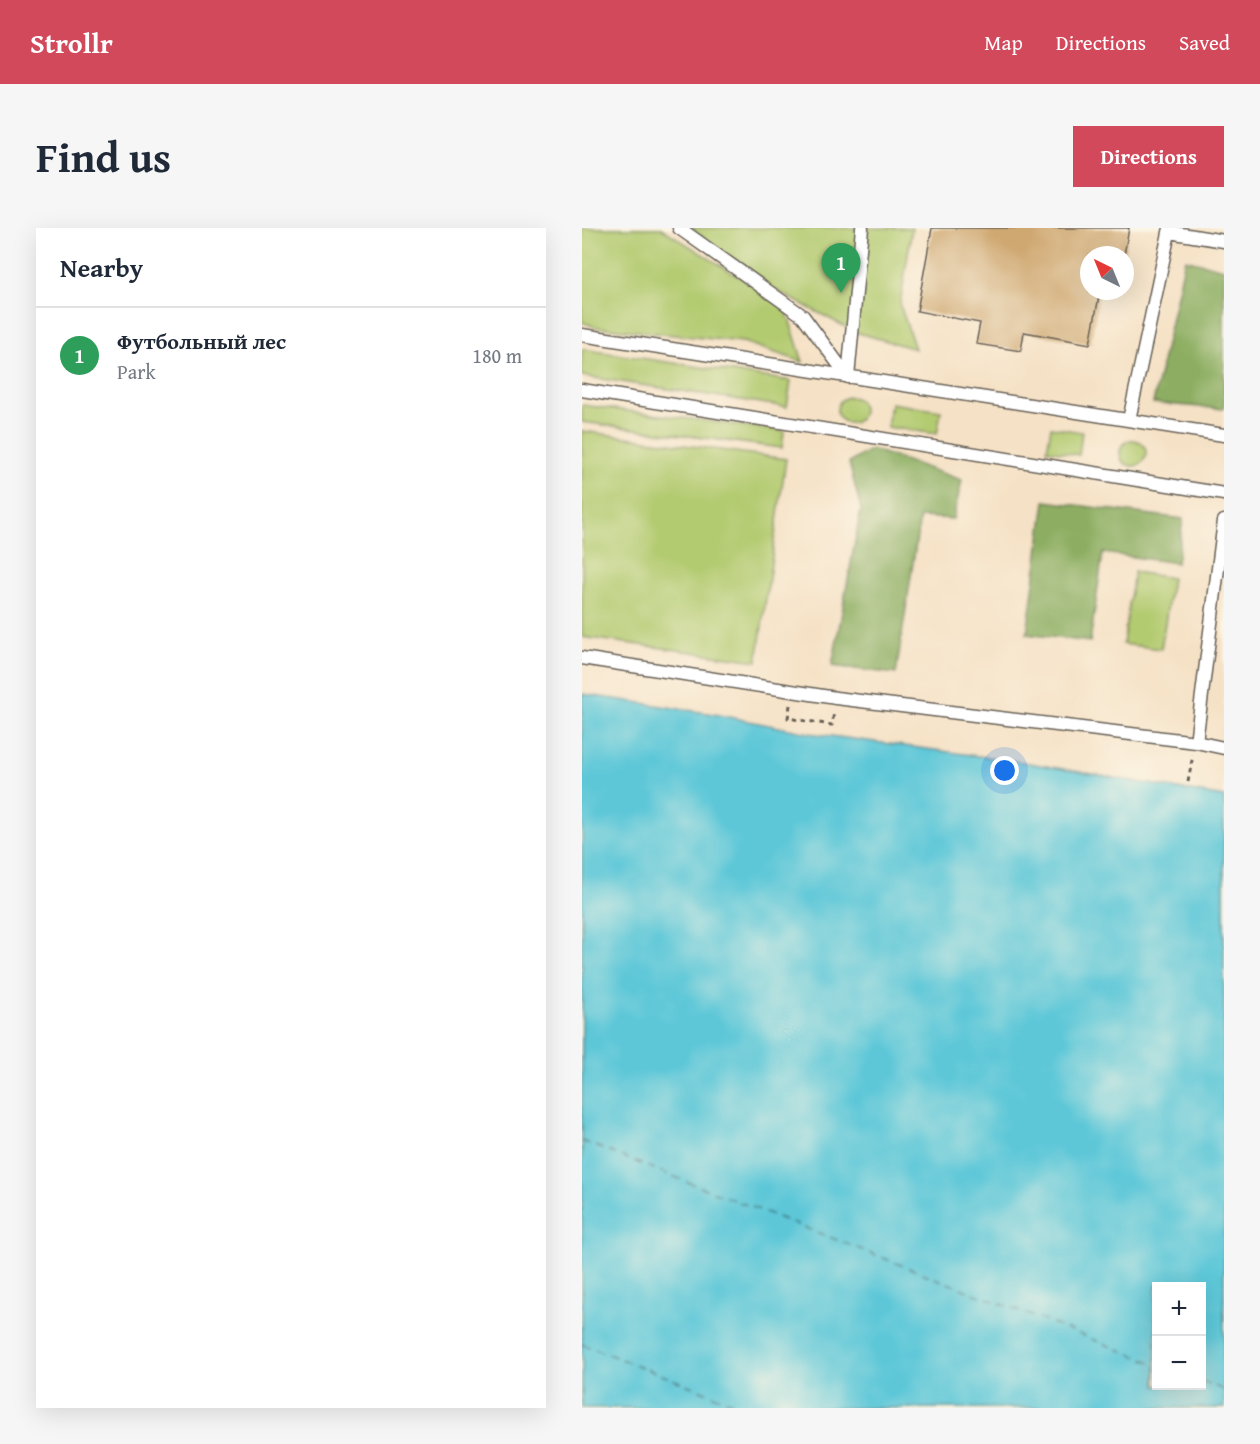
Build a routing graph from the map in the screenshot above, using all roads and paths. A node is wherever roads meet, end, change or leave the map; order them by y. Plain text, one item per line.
1 (679, 228) edge
2 (862, 228) edge
3 (1170, 230) edge
4 (1224, 241) edge
5 (582, 335) edge
6 (848, 377) junction
7 (582, 390) edge
8 (1130, 420) junction
9 (1224, 435) edge
10 (1224, 494) edge
11 (1224, 521) edge
12 (582, 658) edge
13 (788, 718) dead end
14 (811, 722) junction
15 (832, 725) dead end
16 (810, 727) dead end
17 (1196, 742) junction
18 (1224, 748) edge
19 (1188, 782) dead end

1 - 6 street
2 - 6 street
3 - 4 street
3 - 8 street
5 - 6 street
6 - 8 street
7 - 10 street
8 - 9 street
11 - 17 street
12 - 17 street
13 - 14 path
14 - 15 path
14 - 16 path
17 - 18 street
17 - 19 path

